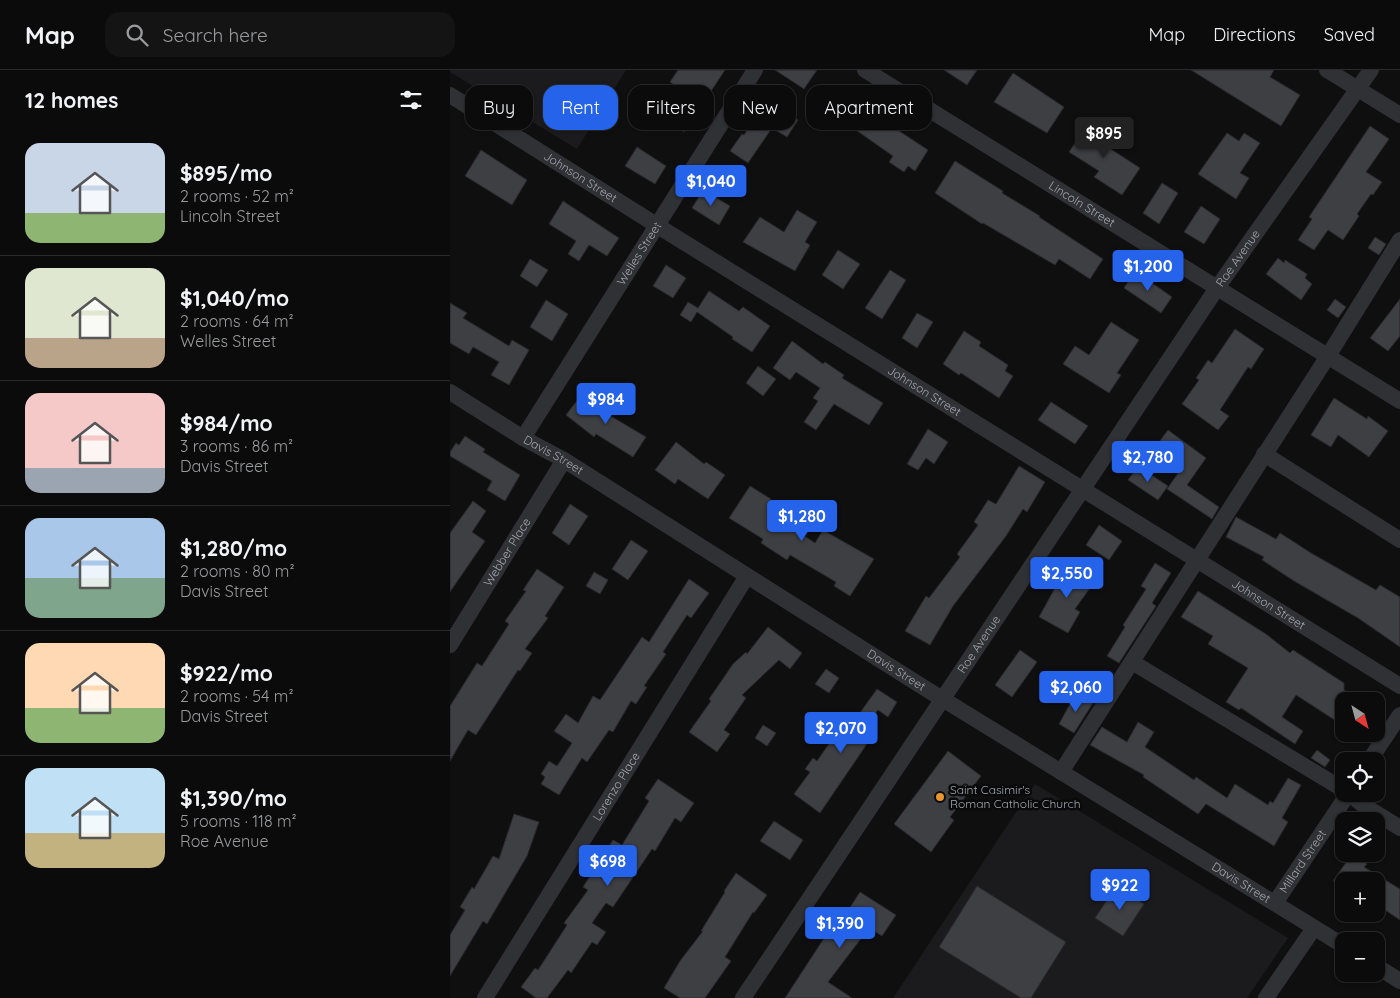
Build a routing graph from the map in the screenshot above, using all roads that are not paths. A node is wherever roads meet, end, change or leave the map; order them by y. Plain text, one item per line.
1 (755, 70) edge
2 (865, 70) edge
3 (1327, 70) edge
4 (1371, 70) edge
5 (1358, 89) junction
6 (450, 95) edge
7 (1400, 115) edge
8 (656, 225) junction
9 (1398, 250) edge
10 (1217, 288) junction
11 (1328, 356) junction
12 (450, 392) edge
13 (1400, 401) edge
14 (524, 438) junction
15 (1264, 454) junction
16 (564, 460) junction
17 (1082, 490) junction
18 (1400, 540) edge
19 (1197, 560) junction
20 (747, 576) junction
21 (450, 645) edge
22 (1132, 662) junction
23 (1400, 686) edge
24 (942, 698) junction
25 (1400, 715) edge
26 (1375, 752) edge
27 (1061, 772) junction
28 (1335, 785) edge
29 (1344, 802) edge
30 (1359, 802) edge
31 (1400, 828) edge
32 (1275, 903) junction
33 (1314, 928) junction
34 (1335, 941) edge
35 (1385, 972) edge
36 (1400, 981) edge
37 (485, 998) edge
38 (743, 998) edge
39 (1266, 998) edge

1 - 8 street, Welles Street
2 - 10 street, Lincoln Street
3 - 5 street
4 - 5 street, Roe Avenue
5 - 7 street
5 - 10 street, Roe Avenue
6 - 8 street, Johnson Street
8 - 14 street, Welles Street
8 - 17 street, Johnson Street
9 - 11 street
10 - 11 street, Lincoln Street
10 - 17 street, Roe Avenue
11 - 13 street, Lincoln Street
11 - 15 street
12 - 14 street, Davis Street
14 - 16 street, Davis Street
15 - 18 street
15 - 19 street
16 - 20 street, Davis Street
16 - 21 street, Webber Place
17 - 19 street, Johnson Street
17 - 24 street, Roe Avenue
19 - 22 street
19 - 23 street, Johnson Street
20 - 24 street, Davis Street
20 - 37 street, Lorenzo Place
22 - 27 street
22 - 28 street
24 - 27 street, Davis Street
24 - 38 street, Roe Avenue
25 - 26 street
27 - 32 street, Davis Street
29 - 32 street, Millard Street
30 - 31 street
32 - 33 street, Davis Street
33 - 34 street, Davis Street
33 - 39 street
35 - 36 street

